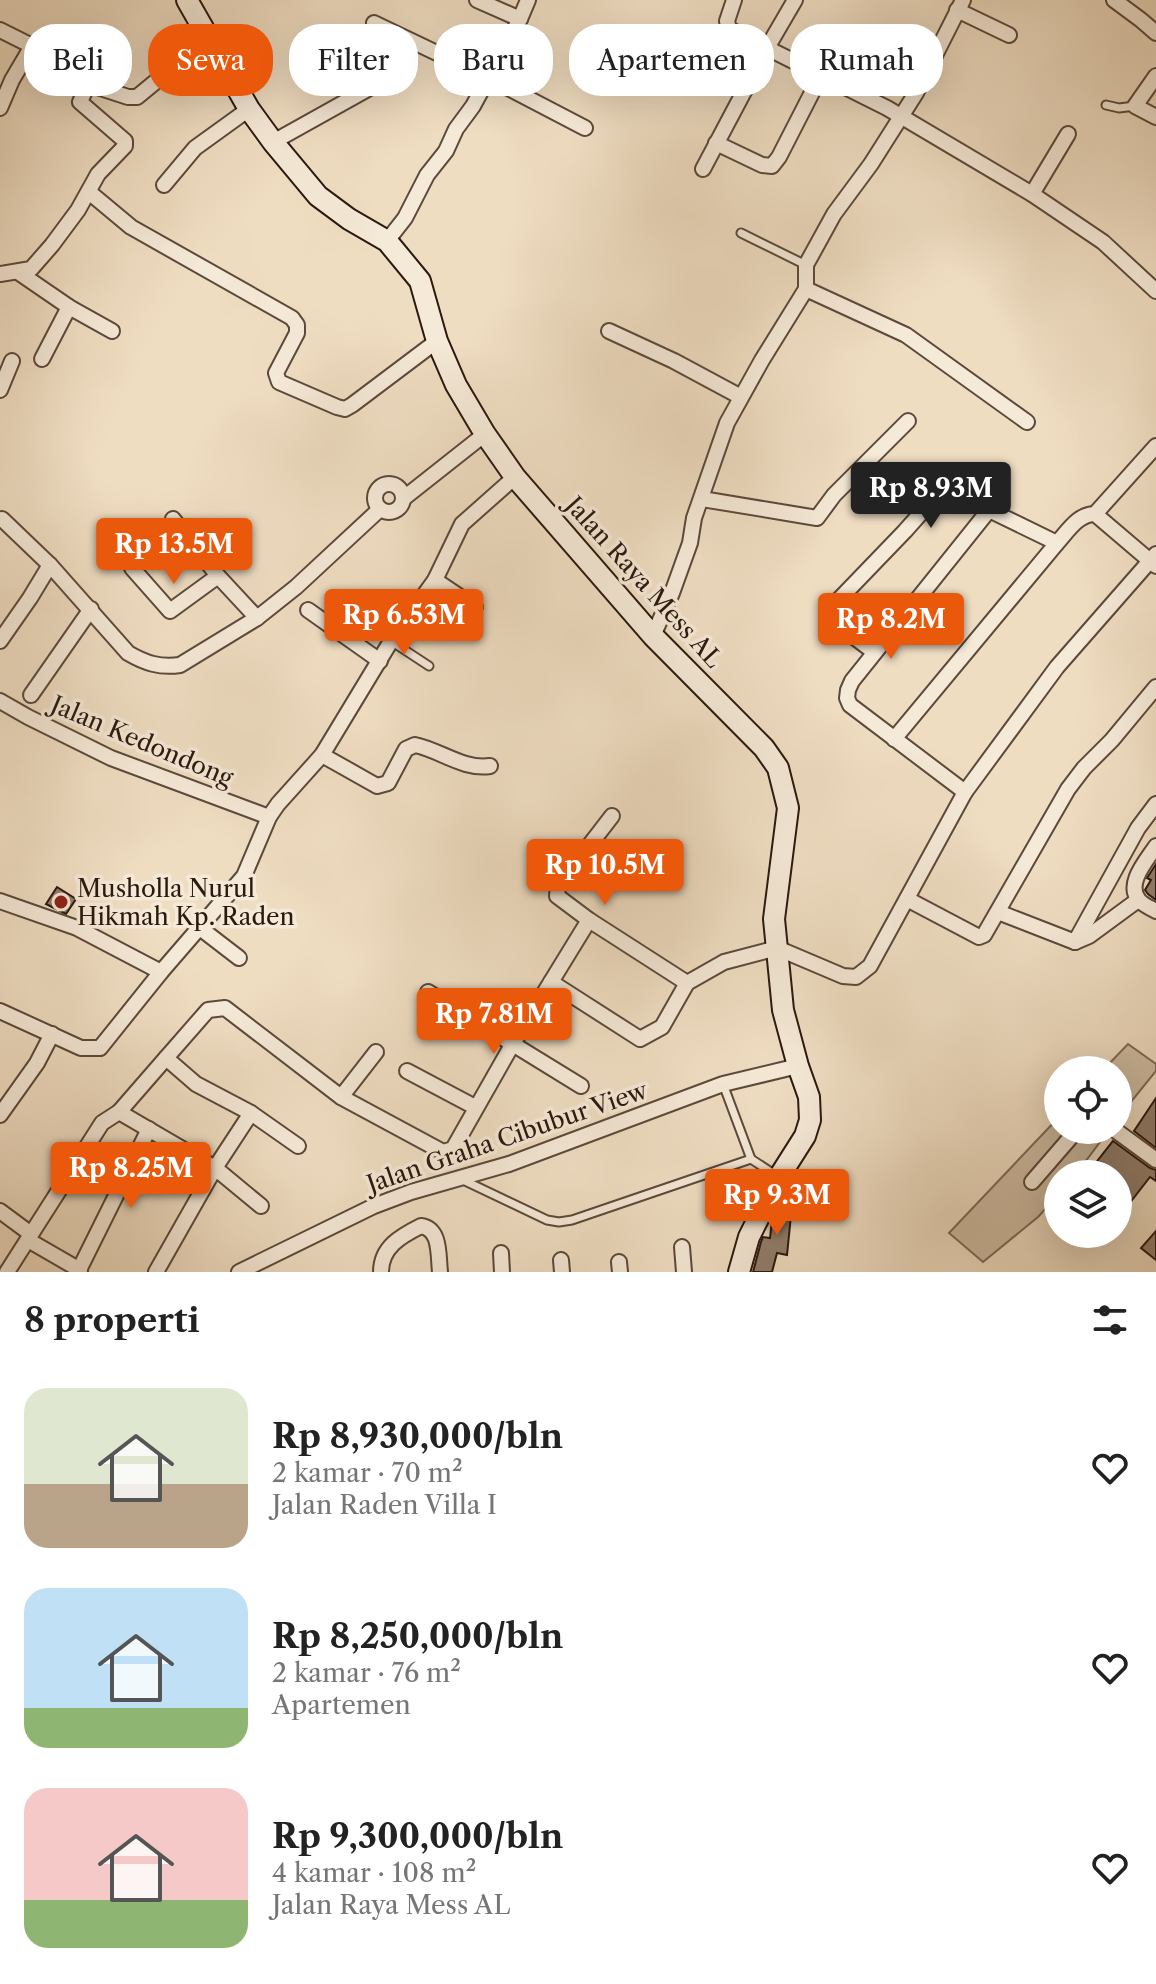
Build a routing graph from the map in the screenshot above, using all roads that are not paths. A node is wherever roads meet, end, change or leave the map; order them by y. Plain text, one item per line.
1 (187, 0) edge
2 (477, 0) edge
3 (528, 0) edge
4 (734, 0) edge
5 (795, 0) edge
6 (1113, 0) edge
7 (960, 5) edge
8 (520, 19) junction
9 (374, 23) dead end
10 (201, 24) edge
11 (517, 24) edge
12 (728, 24) edge
13 (0, 30) edge
14 (1156, 33) edge
15 (1009, 35) dead end
16 (774, 36) edge
17 (24, 42) edge
18 (434, 52) edge
19 (24, 60) edge
20 (1156, 76) edge
21 (148, 88) edge
22 (83, 96) edge
23 (125, 96) edge
24 (242, 96) edge
25 (355, 96) edge
26 (479, 96) edge
27 (524, 96) edge
28 (741, 96) edge
29 (810, 96) edge
30 (862, 96) edge
31 (1106, 105) dead end
32 (1135, 106) junction
33 (0, 108) edge
34 (249, 109) junction
35 (902, 116) junction
36 (1156, 117) edge
37 (585, 128) dead end
38 (1068, 134) dead end
39 (273, 142) junction
40 (716, 143) junction
41 (703, 169) dead end
42 (164, 185) dead end
43 (89, 192) junction
44 (1032, 194) junction
45 (741, 233) dead end
46 (387, 241) junction
47 (806, 265) junction
48 (18, 272) junction
49 (0, 274) edge
50 (806, 289) junction
51 (1156, 291) edge
52 (69, 307) junction
53 (112, 331) dead end
54 (609, 331) dead end
55 (437, 341) junction
56 (42, 359) dead end
57 (12, 361) dead end
58 (0, 390) edge
59 (741, 397) junction
60 (908, 421) dead end
61 (1027, 422) dead end
62 (485, 434) junction
63 (1156, 446) edge
64 (515, 477) junction
65 (404, 498) junction
66 (702, 499) junction
67 (380, 509) junction
68 (989, 510) junction
69 (1095, 514) junction
70 (2, 519) dead end
71 (173, 519) dead end
72 (1057, 543) junction
73 (1154, 561) edge
74 (50, 565) junction
75 (132, 568) dead end
76 (218, 576) junction
77 (435, 580) junction
78 (475, 607) dead end
79 (91, 609) junction
80 (308, 610) dead end
81 (257, 618) junction
82 (653, 636) junction
83 (0, 641) edge
84 (391, 641) junction
85 (874, 652) junction
86 (380, 661) junction
87 (429, 666) dead end
88 (1156, 687) edge
89 (31, 695) dead end
90 (0, 701) edge
91 (894, 739) junction
92 (322, 755) junction
93 (490, 766) dead end
94 (965, 792) junction
95 (1156, 804) edge
96 (612, 816) dead end
97 (269, 817) junction
98 (1156, 846) edge
99 (907, 899) junction
100 (1138, 900) junction
101 (0, 901) edge
102 (1156, 911) edge
103 (998, 912) junction
104 (589, 920) junction
105 (200, 928) junction
106 (1075, 942) junction
107 (777, 948) junction
108 (239, 958) dead end
109 (161, 972) junction
110 (551, 982) junction
111 (687, 983) junction
112 (428, 992) dead end
113 (0, 1011) edge
114 (52, 1034) junction
115 (512, 1045) junction
116 (376, 1052) dead end
117 (166, 1058) junction
118 (798, 1066) junction
119 (407, 1071) dead end
120 (723, 1084) junction
121 (581, 1086) dead end
122 (341, 1097) junction
123 (475, 1107) junction
124 (119, 1112) junction
125 (251, 1113) junction
126 (0, 1115) edge
127 (149, 1129) junction
128 (1132, 1142) edge
129 (1065, 1144) edge
130 (298, 1146) dead end
131 (751, 1159) junction
132 (1156, 1160) edge
133 (215, 1168) junction
134 (779, 1177) junction
135 (461, 1179) junction
136 (1032, 1182) dead end
137 (261, 1206) dead end
138 (0, 1211) edge
139 (30, 1237) junction
140 (682, 1247) dead end
141 (501, 1253) dead end
142 (79, 1271) edge
143 (7, 1272) edge
144 (156, 1272) edge
145 (239, 1272) edge
146 (381, 1272) edge
147 (440, 1272) edge
148 (502, 1272) edge
149 (684, 1272) edge
150 (739, 1272) edge

1 - 10 street, Jalan Raya Mess AL
2 - 8 street
3 - 8 street
4 - 12 street
5 - 16 street
6 - 14 street
7 - 15 street
7 - 35 street
8 - 11 street
9 - 18 street
13 - 17 street
19 - 33 street
20 - 32 street
21 - 23 street
22 - 43 street
24 - 34 street, Jalan Raya Mess AL
25 - 39 street
26 - 46 street
27 - 37 street
28 - 40 street
29 - 40 street
30 - 35 street
31 - 32 lane
32 - 36 street
34 - 39 street, Jalan Raya Mess AL
34 - 42 street
35 - 44 street
35 - 47 street
38 - 44 street
39 - 46 street, Jalan Raya Mess AL
40 - 41 street
43 - 48 street
43 - 55 street
44 - 51 street
45 - 47 lane
46 - 55 street, Jalan Raya Mess AL
47 - 50 street
48 - 49 street
48 - 52 street
50 - 59 street
50 - 61 street
52 - 53 street
52 - 56 street
54 - 59 street
55 - 62 street, Jalan Raya Mess AL
57 - 58 street
59 - 66 street
60 - 66 street
62 - 64 street, Jalan Raya Mess AL
62 - 65 street
63 - 69 street
64 - 77 street
64 - 82 street, Jalan Raya Mess AL
65 - 67 street
65 - 67 street
66 - 82 street
67 - 81 street
68 - 72 street
68 - 85 street
68 - 85 street
69 - 72 street
69 - 73 street
70 - 74 street
71 - 76 street
72 - 91 street
73 - 94 street
74 - 79 street
74 - 83 street
75 - 76 street
76 - 81 street
77 - 78 street
77 - 84 street
79 - 81 street
79 - 89 street
80 - 86 street
82 - 107 street, Jalan Raya Mess AL
84 - 86 street
84 - 87 lane
85 - 91 street
86 - 92 street
88 - 103 street
90 - 97 street, Jalan Kedondong
91 - 94 street
92 - 93 street
92 - 97 street
94 - 99 street
95 - 106 street
96 - 104 street
97 - 105 street
98 - 100 street
99 - 103 street
99 - 107 street
100 - 102 street
100 - 106 street
101 - 109 street
103 - 106 street
104 - 110 street
104 - 111 street
105 - 108 street
105 - 109 street
107 - 111 street
107 - 118 street, Jalan Raya Mess AL
109 - 114 street
110 - 111 street
110 - 115 street
112 - 115 street
113 - 114 street
114 - 126 street
115 - 121 street
115 - 123 street
116 - 122 street
117 - 122 street
117 - 124 street
117 - 125 street
118 - 120 street, Jalan Graha Cibubur View
118 - 134 street, Jalan Raya Mess AL
119 - 123 street
120 - 131 lane
120 - 135 street, Jalan Graha Cibubur View
122 - 123 street
124 - 127 street
124 - 139 street
125 - 130 street
125 - 133 street
127 - 133 street
127 - 142 street
128 - 132 street
129 - 136 street
131 - 134 lane
131 - 135 lane
133 - 137 street
133 - 144 street
134 - 150 street, Jalan Raya Mess AL
135 - 145 street, Jalan Graha Cibubur View
138 - 139 street
139 - 142 street
139 - 143 street
140 - 149 street
141 - 148 street
146 - 147 street

